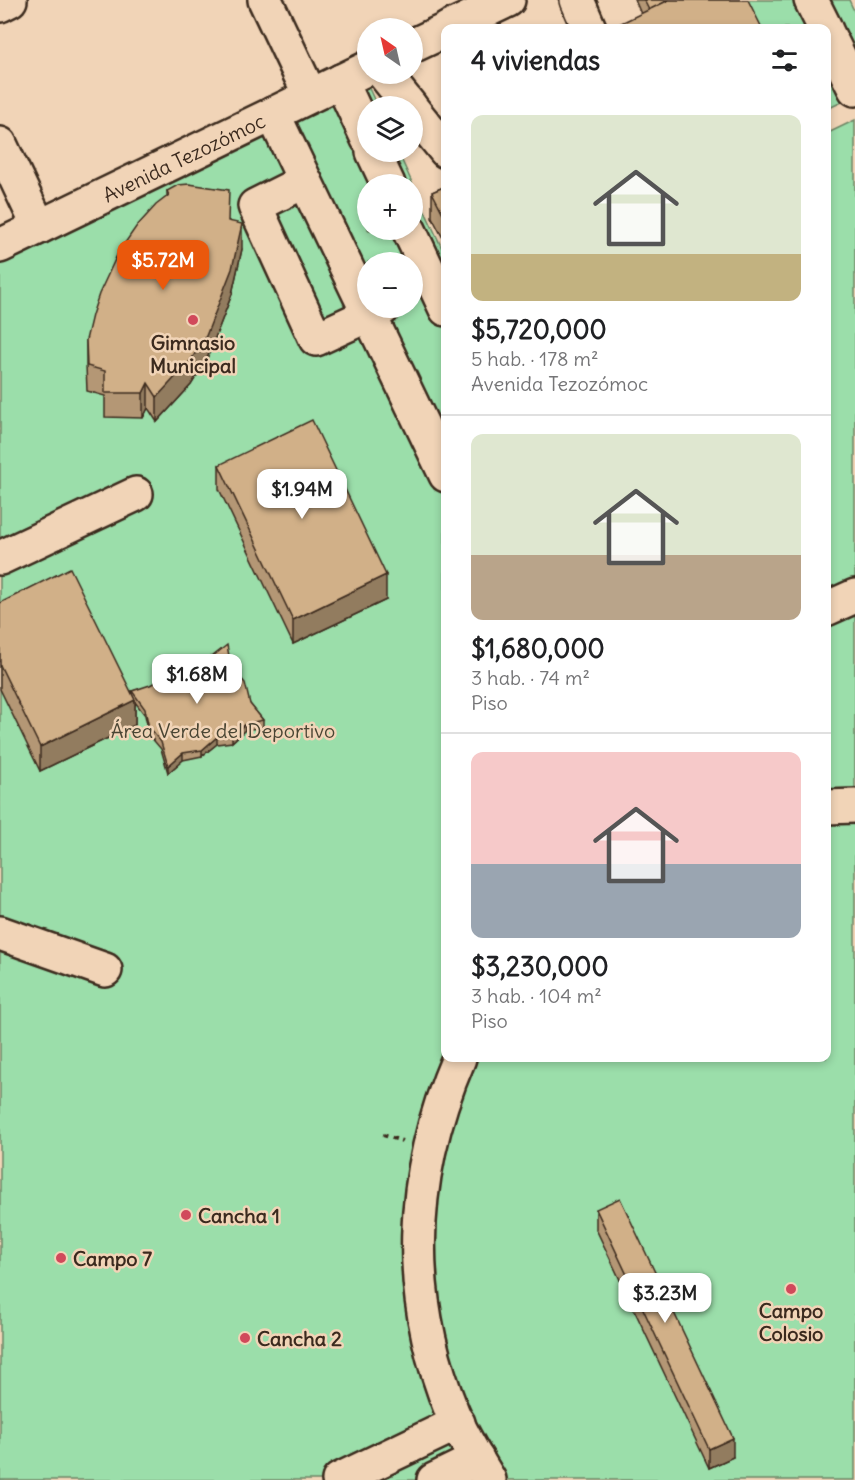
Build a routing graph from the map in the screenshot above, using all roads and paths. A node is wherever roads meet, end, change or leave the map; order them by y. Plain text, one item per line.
1 (10, 0) edge
2 (265, 0) edge
3 (508, 0) edge
4 (577, 0) edge
5 (811, 0) edge
6 (0, 5) edge
7 (458, 24) edge
8 (587, 24) edge
9 (823, 24) edge
10 (441, 32) edge
11 (831, 40) edge
12 (423, 41) edge
13 (354, 74) edge
14 (392, 84) edge
15 (855, 89) edge
16 (310, 95) junction
17 (359, 96) edge
18 (401, 96) edge
19 (273, 114) junction
20 (423, 123) edge
21 (0, 144) edge
22 (441, 145) edge
23 (305, 181) junction
24 (39, 227) junction
25 (412, 240) edge
26 (0, 246) edge
27 (357, 276) edge
28 (431, 296) edge
29 (361, 318) edge
30 (379, 318) edge
31 (441, 463) edge
32 (136, 494) dead end
33 (0, 558) edge
34 (855, 596) edge
35 (831, 607) edge
36 (855, 806) edge
37 (831, 807) edge
38 (0, 933) edge
39 (105, 970) dead end
40 (457, 1062) edge
41 (458, 1423) junction
42 (483, 1470) edge
43 (339, 1480) edge
44 (434, 1480) edge

1 - 6 street
2 - 16 street
3 - 7 street
4 - 8 street
5 - 9 street
10 - 12 street
11 - 15 street
13 - 16 street, Avenida Tezozómoc
13 - 17 street
14 - 18 street
16 - 19 street, Avenida Tezozómoc
19 - 23 street
19 - 24 street, Avenida Tezozómoc
20 - 22 street
21 - 24 street
23 - 27 street
23 - 29 street
24 - 26 street, Avenida Tezozómoc
25 - 28 street
30 - 31 street
32 - 33 street
34 - 35 street
36 - 37 street
38 - 39 street
40 - 41 street
41 - 42 street
41 - 43 street
42 - 44 street

